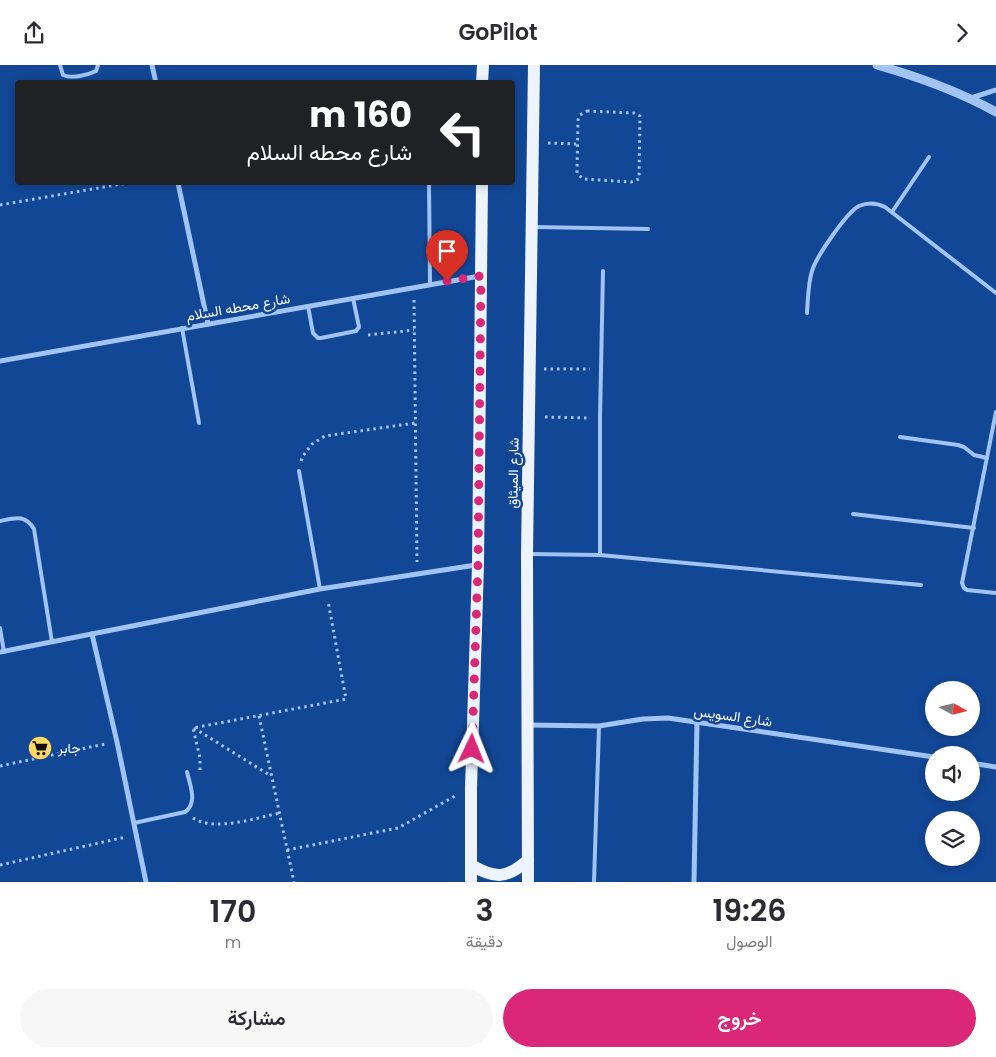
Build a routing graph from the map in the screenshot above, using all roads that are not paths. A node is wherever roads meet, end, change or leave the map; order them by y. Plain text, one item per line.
1 (60, 65) edge
2 (98, 65) edge
3 (152, 65) edge
4 (483, 65) edge
5 (534, 65) edge
6 (878, 65) edge
7 (155, 80) edge
8 (482, 80) edge
9 (996, 90) edge
10 (971, 99) junction
11 (996, 112) edge
12 (929, 157) dead end
13 (178, 185) edge
14 (429, 185) edge
15 (482, 185) edge
16 (892, 212) junction
17 (531, 227) junction
18 (648, 229) dead end
19 (603, 271) dead end
20 (481, 276) junction
21 (430, 284) junction
22 (996, 293) edge
23 (354, 298) junction
24 (308, 306) junction
25 (807, 313) dead end
26 (208, 324) junction
27 (182, 328) junction
28 (0, 361) edge
29 (996, 412) edge
30 (199, 423) dead end
31 (900, 437) dead end
32 (987, 458) junction
33 (299, 471) road end
34 (854, 513) dead end
35 (0, 521) edge
36 (974, 528) junction
37 (527, 554) junction
38 (600, 555) junction
39 (478, 565) junction
40 (921, 585) dead end
41 (323, 589) junction
42 (996, 593) edge
43 (0, 628) edge
44 (92, 634) junction
45 (52, 642) junction
46 (2, 652) edge
47 (697, 721) junction
48 (528, 725) junction
49 (599, 726) junction
50 (925, 756) edge
51 (980, 764) edge
52 (996, 767) edge
53 (187, 772) dead end
54 (134, 823) junction
55 (528, 860) junction
56 (471, 865) junction
57 (146, 882) edge
58 (471, 882) edge
59 (528, 882) edge
60 (594, 882) edge
61 (694, 882) edge

1 - 2 lane
3 - 7 street
4 - 8 main road
5 - 17 main road, شارع الميثاق
6 - 10 street
9 - 10 street
10 - 11 street
12 - 16 lane
13 - 26 street
14 - 21 lane
15 - 20 main road
16 - 22 lane
16 - 25 lane
17 - 18 lane
17 - 37 main road, شارع الميثاق
19 - 38 lane
20 - 21 street, شارع محطه السلام
20 - 39 main road
21 - 23 street, شارع محطه السلام
23 - 24 street, شارع محطه السلام
23 - 24 lane
24 - 26 street, شارع محطه السلام
26 - 27 street, شارع محطه السلام
27 - 28 street, شارع محطه السلام
27 - 30 lane
29 - 32 lane
31 - 32 lane
32 - 36 lane
33 - 41 lane
34 - 36 lane
35 - 45 lane
36 - 42 lane
37 - 38 lane
37 - 48 main road, شارع الميثاق
38 - 40 lane
39 - 41 street
39 - 56 main road
41 - 44 street
43 - 46 lane
44 - 45 street
44 - 54 street
45 - 46 street
47 - 49 street, شارع السويس
47 - 50 street, شارع السويس
47 - 61 street
48 - 49 street, شارع السويس
48 - 55 main road, شارع الميثاق
49 - 60 lane
51 - 52 street
53 - 54 lane
54 - 57 street
55 - 56 main road
55 - 59 main road, شارع الميثاق
56 - 58 main road

